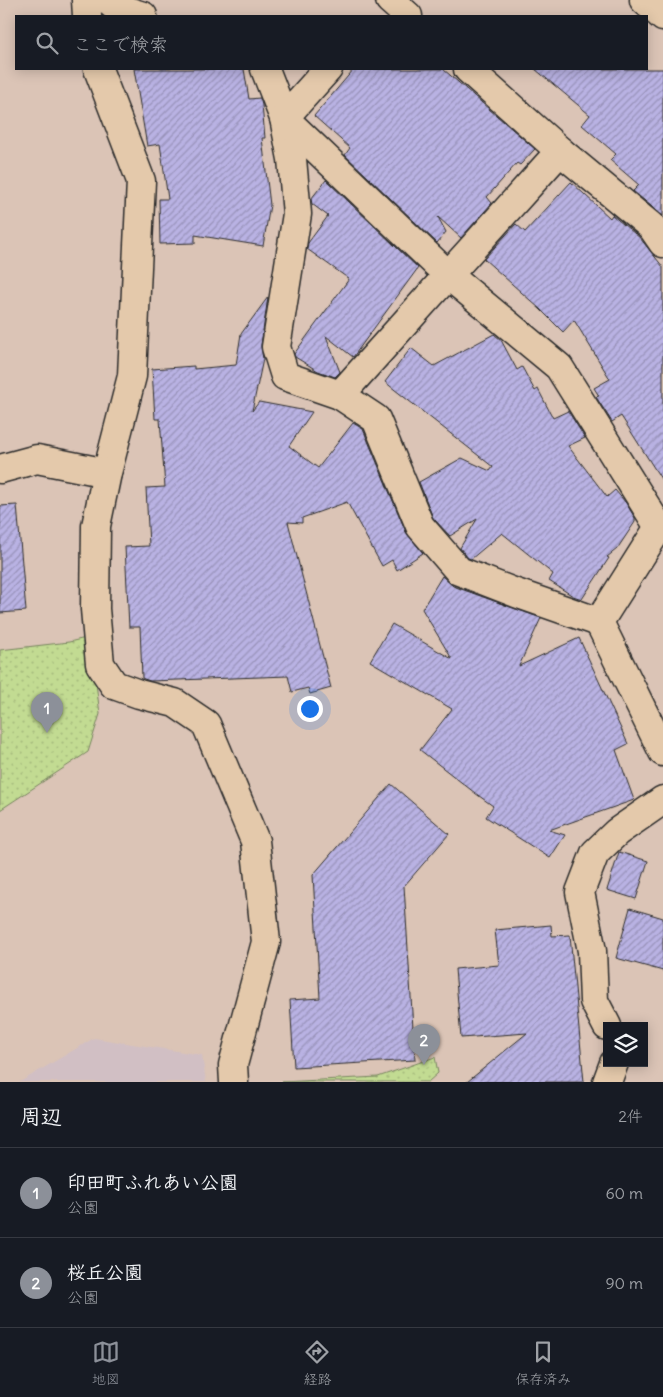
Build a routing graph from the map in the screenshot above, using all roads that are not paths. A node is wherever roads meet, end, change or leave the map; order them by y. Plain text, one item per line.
1 (86, 0) edge
2 (107, 0) edge
3 (390, 0) edge
4 (644, 0) edge
5 (87, 15) edge
6 (140, 15) edge
7 (376, 15) edge
8 (407, 15) edge
9 (663, 17) edge
10 (98, 70) edge
11 (265, 70) edge
12 (327, 70) edge
13 (469, 70) edge
14 (284, 118) junction
15 (560, 150) junction
16 (659, 231) edge
17 (448, 275) junction
18 (340, 395) junction
19 (0, 469) edge
20 (107, 473) junction
21 (661, 527) edge
22 (599, 622) junction
23 (663, 752) edge
24 (663, 800) edge
25 (605, 1022) edge
26 (613, 1067) edge
27 (234, 1082) edge
28 (607, 1082) edge

1 - 5 street
2 - 6 street
3 - 7 street
3 - 8 street
4 - 9 street
10 - 20 street
11 - 14 street
12 - 14 street
13 - 15 street
14 - 17 street
14 - 18 street
15 - 16 street
15 - 17 street
17 - 18 street
17 - 21 street
18 - 22 street
19 - 20 street
20 - 27 street
21 - 22 street
22 - 23 street
24 - 25 street
26 - 28 street

